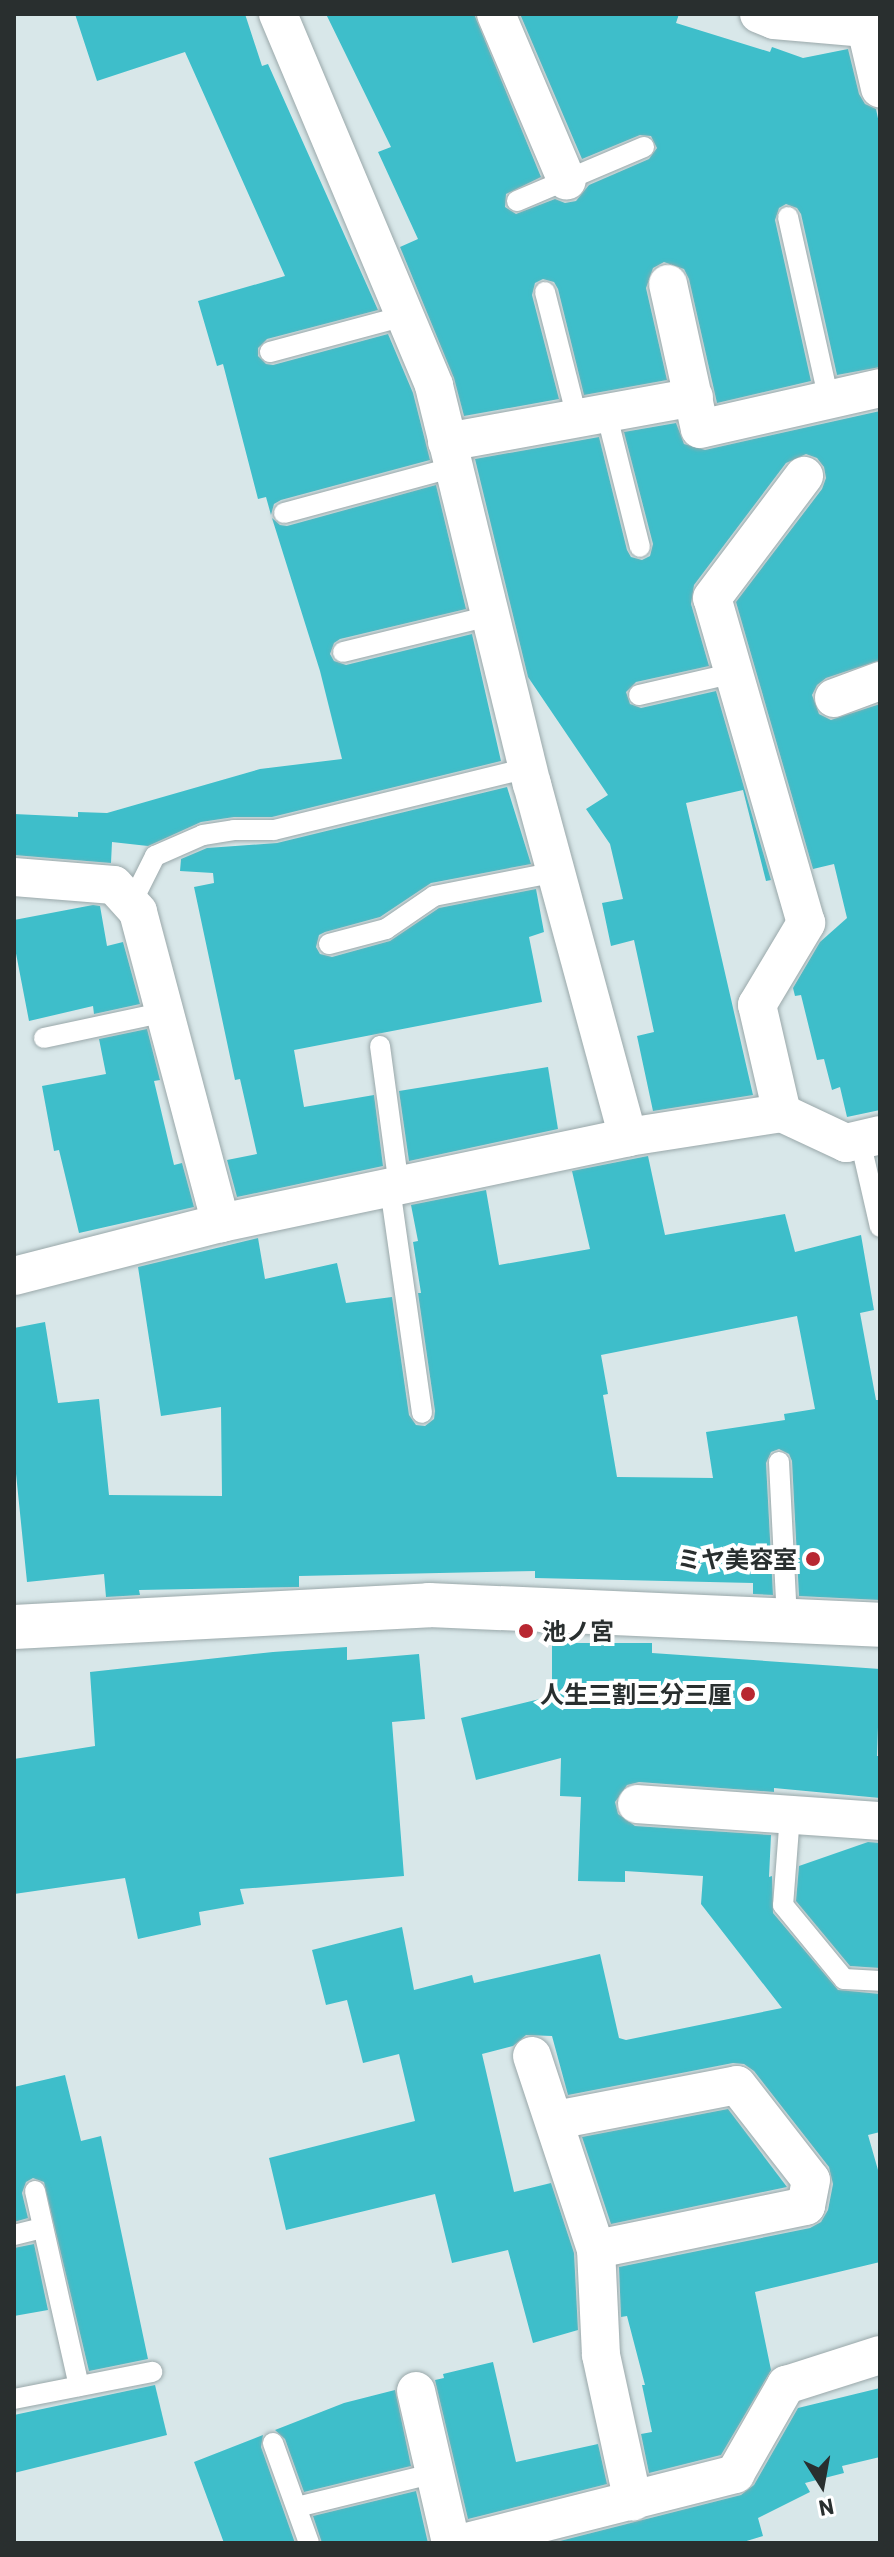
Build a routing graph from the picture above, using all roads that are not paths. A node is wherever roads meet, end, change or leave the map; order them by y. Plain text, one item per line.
1 (278, 14) edge
2 (496, 14) edge
3 (759, 14) edge
4 (873, 25) edge
5 (880, 88) edge
6 (644, 147) dead end
7 (567, 181) junction
8 (517, 201) dead end
9 (788, 217) dead end
10 (668, 284) dead end
11 (545, 292) dead end
12 (404, 316) junction
13 (270, 352) dead end
14 (880, 388) edge
15 (694, 397) junction
16 (829, 400) junction
17 (592, 415) junction
18 (450, 454) junction
19 (804, 476) dead end
20 (284, 513) dead end
21 (640, 547) dead end
22 (490, 616) junction
23 (343, 652) dead end
24 (734, 673) junction
25 (880, 681) edge
26 (639, 695) dead end
27 (834, 698) dead end
28 (528, 768) junction
29 (556, 872) junction
30 (14, 877) edge
31 (131, 904) junction
32 (329, 944) dead end
33 (165, 1012) junction
34 (44, 1038) dead end
35 (380, 1046) dead end
36 (782, 1113) junction
37 (628, 1137) junction
38 (870, 1138) edge
39 (395, 1187) junction
40 (221, 1223) junction
41 (880, 1227) edge
42 (14, 1276) edge
43 (422, 1413) dead end
44 (779, 1462) dead end
45 (787, 1621) junction
46 (880, 1625) edge
47 (14, 1627) edge
48 (637, 1804) dead end
49 (790, 1815) junction
50 (880, 1821) edge
51 (880, 1981) edge
52 (532, 2056) dead end
53 (556, 2120) junction
54 (35, 2191) dead end
55 (43, 2228) junction
56 (14, 2235) edge
57 (596, 2249) junction
58 (880, 2355) edge
59 (152, 2372) dead end
60 (79, 2386) junction
61 (416, 2391) dead end
62 (14, 2399) edge
63 (273, 2443) dead end
64 (435, 2473) junction
65 (633, 2502) junction
66 (297, 2507) junction
67 (309, 2543) edge
68 (451, 2543) edge
69 (463, 2543) edge

1 - 12 street
2 - 7 street
3 - 4 street
4 - 5 street
6 - 7 lane
7 - 8 lane
9 - 16 lane
10 - 15 street
11 - 17 lane
12 - 13 lane
12 - 18 street
14 - 16 street
15 - 16 street
15 - 17 street
17 - 18 street
17 - 21 lane
18 - 20 lane
18 - 22 street
19 - 24 street
22 - 23 lane
22 - 28 street
24 - 26 lane
24 - 36 street
25 - 27 street
28 - 29 street
28 - 31 lane
29 - 32 lane
29 - 37 street
30 - 31 street
31 - 33 street
33 - 34 lane
33 - 40 street
35 - 39 lane
36 - 37 street
36 - 38 street
37 - 39 street
38 - 41 lane
39 - 40 street
39 - 43 lane
40 - 42 street
44 - 45 lane
45 - 46 street
45 - 47 street
48 - 49 street
49 - 50 street
49 - 51 lane
52 - 53 street
53 - 57 street
53 - 57 street
54 - 55 lane
55 - 56 lane
55 - 60 lane
57 - 65 street
58 - 65 street
59 - 60 lane
60 - 62 lane
61 - 64 street
63 - 66 lane
64 - 66 lane
64 - 68 street
65 - 69 street
66 - 67 lane

